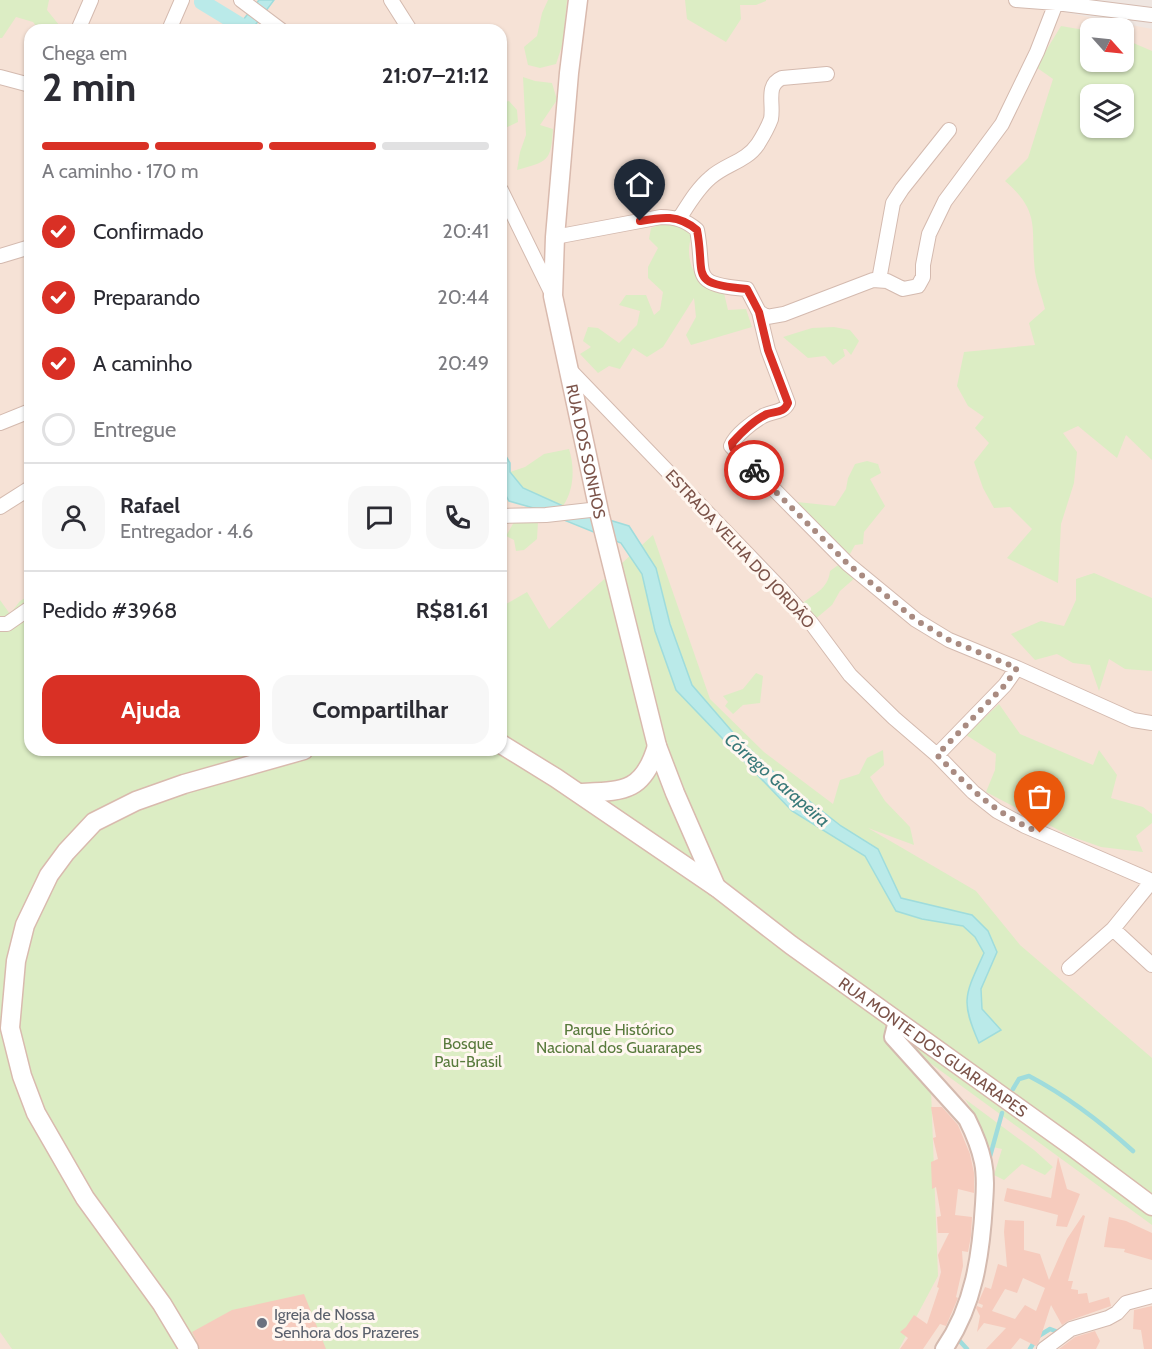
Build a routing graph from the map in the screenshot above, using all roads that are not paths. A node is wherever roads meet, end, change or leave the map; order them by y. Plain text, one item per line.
1 (91, 0) edge
2 (182, 0) edge
3 (391, 0) edge
4 (578, 0) edge
5 (1021, 0) edge
6 (242, 1) edge
7 (1056, 3) junction
8 (1152, 15) edge
9 (81, 24) edge
10 (172, 24) edge
11 (274, 24) edge
12 (406, 24) edge
13 (827, 74) dead end
14 (0, 77) edge
15 (24, 83) edge
16 (950, 130) dead end
17 (507, 202) edge
18 (679, 219) junction
19 (555, 237) junction
20 (24, 249) edge
21 (0, 256) edge
22 (879, 280) junction
23 (554, 296) junction
24 (759, 312) junction
25 (568, 368) junction
26 (24, 413) edge
27 (0, 423) edge
28 (24, 492) edge
29 (0, 507) edge
30 (595, 512) junction
31 (507, 516) edge
32 (24, 612) edge
33 (4, 624) edge
34 (1017, 668) junction
35 (1152, 723) edge
36 (657, 746) junction
37 (507, 748) edge
38 (937, 755) junction
39 (283, 756) edge
40 (579, 793) junction
41 (1152, 881) edge
42 (716, 887) junction
43 (1113, 929) junction
44 (1152, 965) edge
45 (1069, 968) dead end
46 (897, 1021) junction
47 (1152, 1206) edge
48 (1152, 1296) edge
49 (947, 1348) edge
50 (189, 1349) edge
51 (1044, 1349) edge

1 - 9 street
2 - 10 street
3 - 12 street
4 - 19 main road, RUA DOS SONHOS
5 - 7 street
6 - 11 street
7 - 8 street
7 - 22 street
13 - 18 street
14 - 15 street
16 - 22 street
17 - 23 street
18 - 19 street
18 - 24 street
19 - 23 main road, RUA DOS SONHOS
20 - 21 street
22 - 24 street
23 - 25 main road, RUA DOS SONHOS
24 - 34 street
25 - 30 main road, RUA DOS SONHOS
25 - 38 street, ESTRADA VELHA DO JORDÃO
26 - 27 street
28 - 29 street
30 - 31 street
30 - 36 main road, RUA DOS SONHOS
32 - 33 street
34 - 35 street
34 - 38 street
36 - 40 main road
36 - 42 main road, RUA DOS SONHOS
37 - 40 main road, RUA MONTE DOS GUARARAPES
38 - 41 street, ESTRADA VELHA DO JORDÃO
39 - 50 main road
40 - 42 main road, RUA MONTE DOS GUARARAPES
41 - 43 street
42 - 46 main road, RUA MONTE DOS GUARARAPES
43 - 44 street
43 - 45 street
46 - 47 main road, RUA MONTE DOS GUARARAPES
46 - 49 street
48 - 51 street

